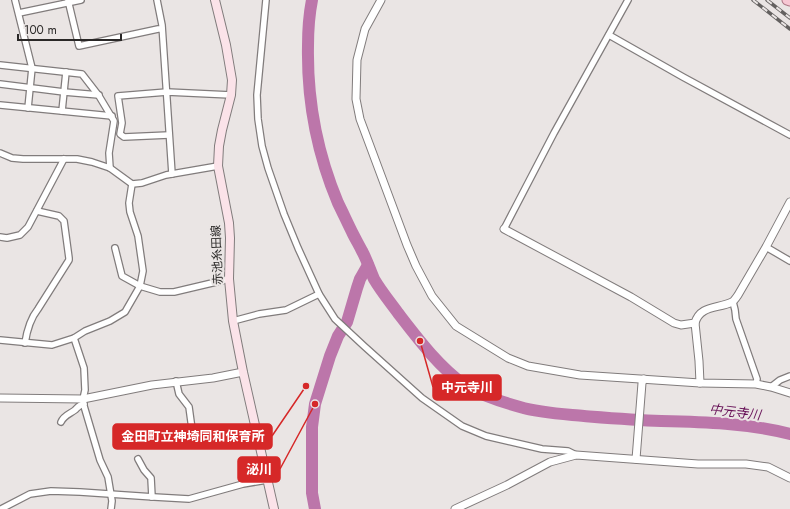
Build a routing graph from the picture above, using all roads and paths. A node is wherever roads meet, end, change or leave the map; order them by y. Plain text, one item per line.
1 (15, 0) edge
2 (82, 0) edge
3 (157, 0) edge
4 (215, 0) edge
5 (266, 0) edge
6 (381, 0) edge
7 (628, 0) edge
8 (787, 0) edge
9 (68, 1) edge
10 (790, 1) edge
11 (19, 13) junction
12 (162, 29) junction
13 (609, 35) junction
14 (0, 65) edge
15 (32, 68) junction
16 (0, 70) edge
17 (66, 72) junction
18 (0, 84) edge
19 (30, 88) junction
20 (64, 92) junction
21 (167, 92) junction
22 (98, 95) junction
23 (231, 95) junction
24 (0, 105) edge
25 (28, 108) junction
26 (62, 112) junction
27 (112, 116) junction
28 (169, 135) junction
29 (790, 135) edge
30 (0, 153) edge
31 (64, 159) junction
32 (218, 166) junction
33 (110, 168) junction
34 (172, 174) junction
35 (132, 184) junction
36 (790, 202) edge
37 (37, 211) junction
38 (504, 229) joint
39 (0, 237) edge
40 (766, 247) junction
41 (115, 248) dead end
42 (790, 261) edge
43 (229, 279) junction
44 (140, 286) junction
45 (319, 294) junction
46 (733, 302) junction
47 (233, 321) junction
48 (696, 323) junction
49 (74, 338) junction
50 (0, 340) edge
51 (25, 343) junction
52 (243, 372) junction
53 (790, 376) edge
54 (176, 381) junction
55 (643, 381) junction
56 (700, 383) junction
57 (756, 384) junction
58 (770, 387) junction
59 (790, 393) edge
60 (0, 398) edge
61 (83, 401) junction
62 (61, 422) dead end
63 (192, 429) dead end
64 (576, 455) junction
65 (636, 456) junction
66 (138, 459) dead end
67 (790, 478) edge
68 (267, 480) junction
69 (112, 494) junction
70 (152, 497) junction
71 (1, 509) edge
72 (111, 509) edge
73 (274, 509) edge
74 (455, 509) edge

1 - 11 street
2 - 9 street
3 - 12 street
4 - 23 main road, 赤池糸田線
5 - 45 street
6 - 55 street
7 - 13 street
8 - 10 main road
9 - 11 street
9 - 12 street
11 - 15 street
12 - 21 street
13 - 29 street
13 - 38 street
14 - 15 street
14 - 16 street
15 - 17 street
15 - 19 street
17 - 20 street
17 - 22 street
18 - 19 street
19 - 20 street
19 - 25 street
20 - 22 street
20 - 26 street
21 - 23 street
21 - 28 street
21 - 28 street
22 - 27 street
23 - 32 main road, 赤池糸田線
24 - 25 street
25 - 26 street
26 - 27 street
27 - 33 street
28 - 34 street
30 - 31 street
31 - 33 street
31 - 37 street
32 - 34 street
32 - 43 main road, 赤池糸田線
33 - 35 street
34 - 35 street
35 - 44 street
36 - 40 street
37 - 39 street
37 - 51 street
38 - 48 street
40 - 42 street
40 - 46 street
41 - 44 street
43 - 44 street
43 - 47 main road, 赤池糸田線
44 - 49 street
45 - 47 street
45 - 64 street
46 - 48 street
46 - 57 street
47 - 52 main road, 赤池糸田線
48 - 56 street
49 - 51 street
49 - 61 street
50 - 51 street
52 - 54 street
52 - 68 main road, 赤池糸田線
53 - 58 street
54 - 61 street
54 - 63 street
55 - 56 street
55 - 65 street
56 - 57 street
57 - 58 street
58 - 59 street
60 - 61 street
61 - 62 street
61 - 69 street
64 - 65 street
64 - 74 street
65 - 67 street
66 - 70 street
68 - 70 street
68 - 73 main road, 赤池糸田線
69 - 70 street
69 - 71 street
69 - 72 street

